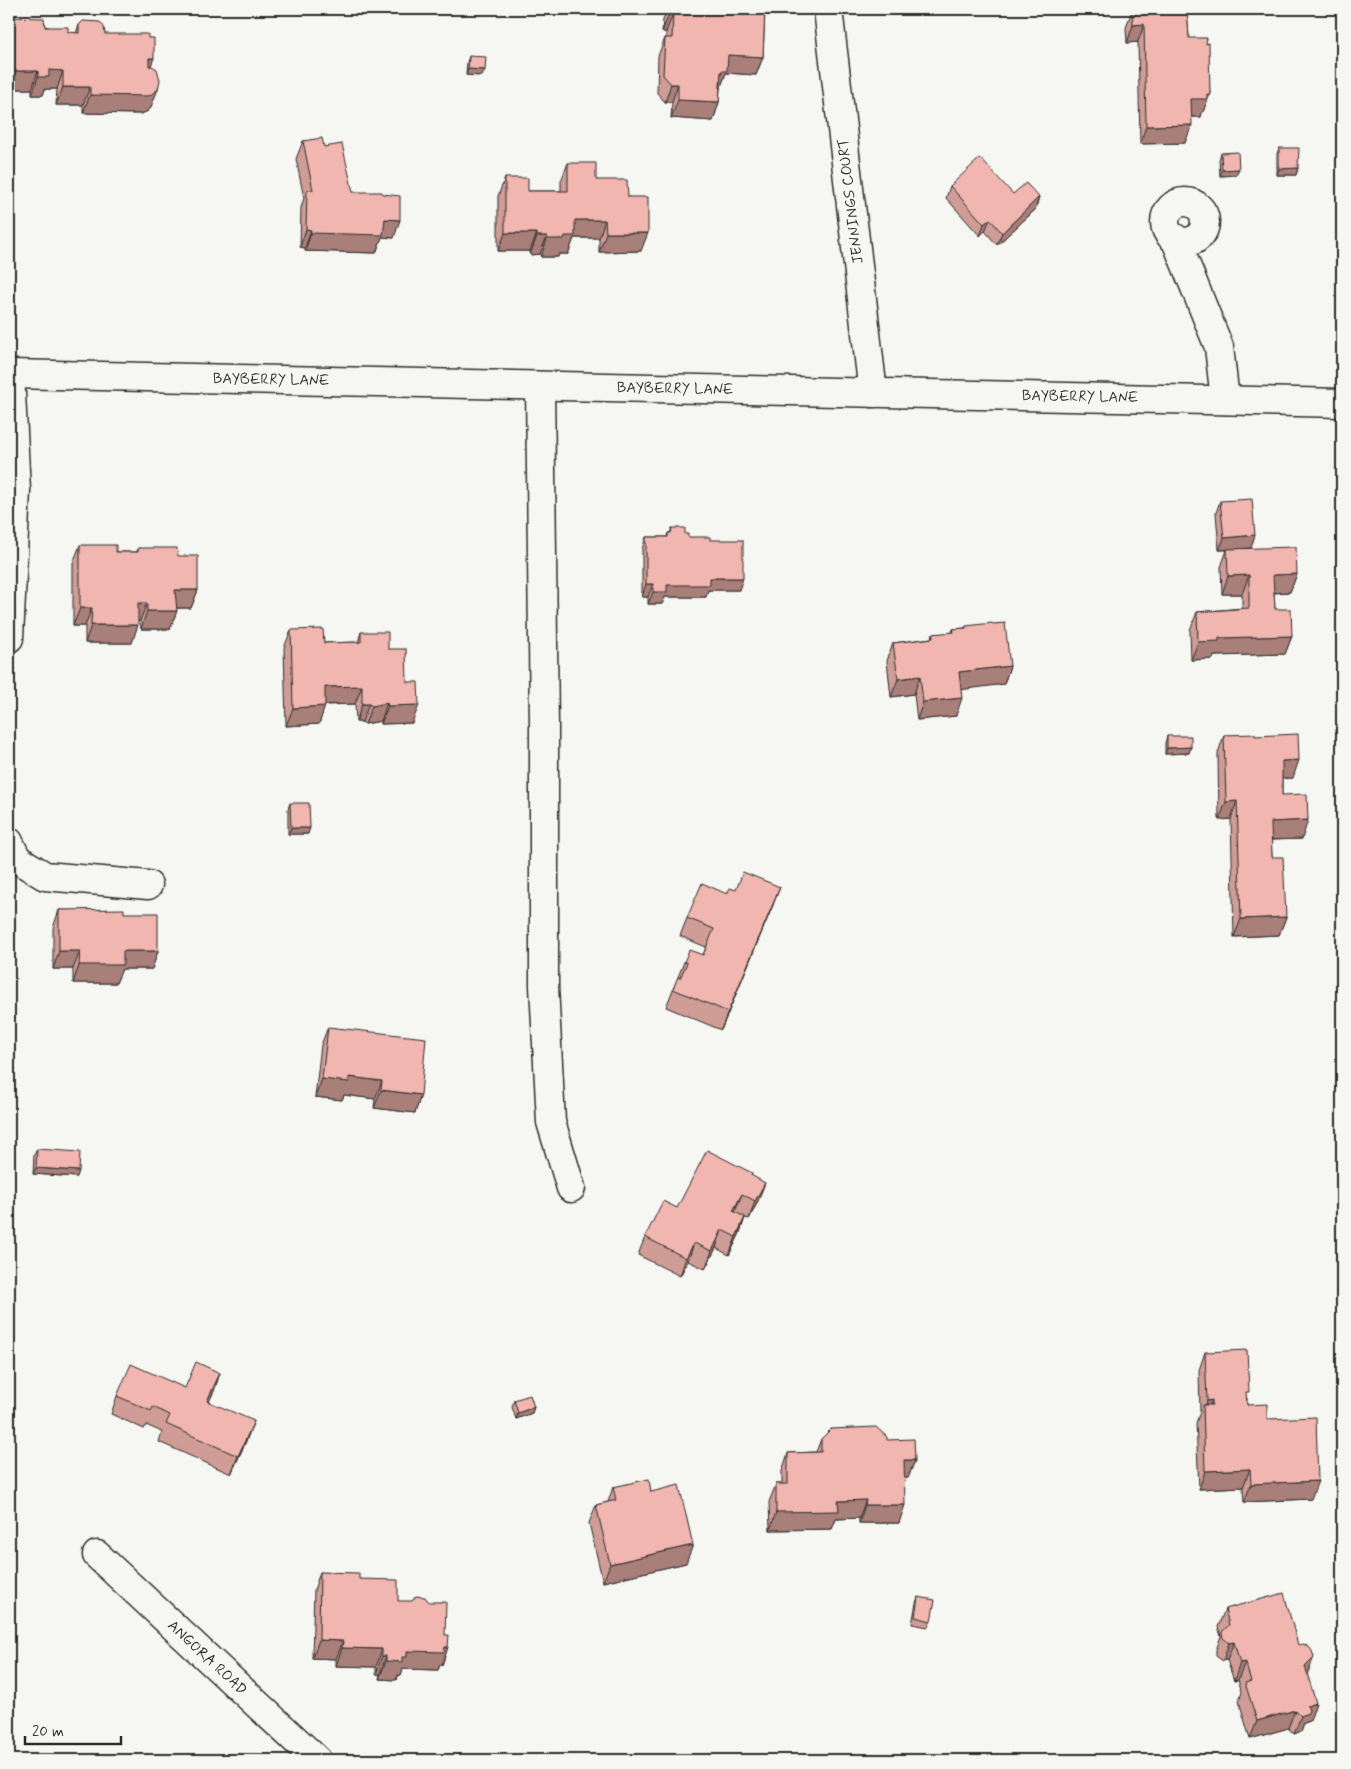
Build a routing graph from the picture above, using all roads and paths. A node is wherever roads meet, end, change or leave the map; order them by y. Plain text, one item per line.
1 (828, 9) edge
2 (1175, 238) dead end
3 (10, 374) edge
4 (540, 386) junction
5 (873, 393) junction
6 (1225, 400) junction
7 (1342, 403) edge
8 (9, 638) edge
9 (9, 842) edge
10 (148, 885) dead end
11 (572, 1188) dead end
12 (97, 1555) dead end
13 (317, 1760) edge

1 - 5 street, JENNINGS COURT
2 - 6 street
3 - 4 street, BAYBERRY LANE
3 - 8 street
4 - 5 street, BAYBERRY LANE
4 - 11 street
5 - 6 street, BAYBERRY LANE
6 - 7 street, BAYBERRY LANE
9 - 10 street
12 - 13 street, ANGORA ROAD

